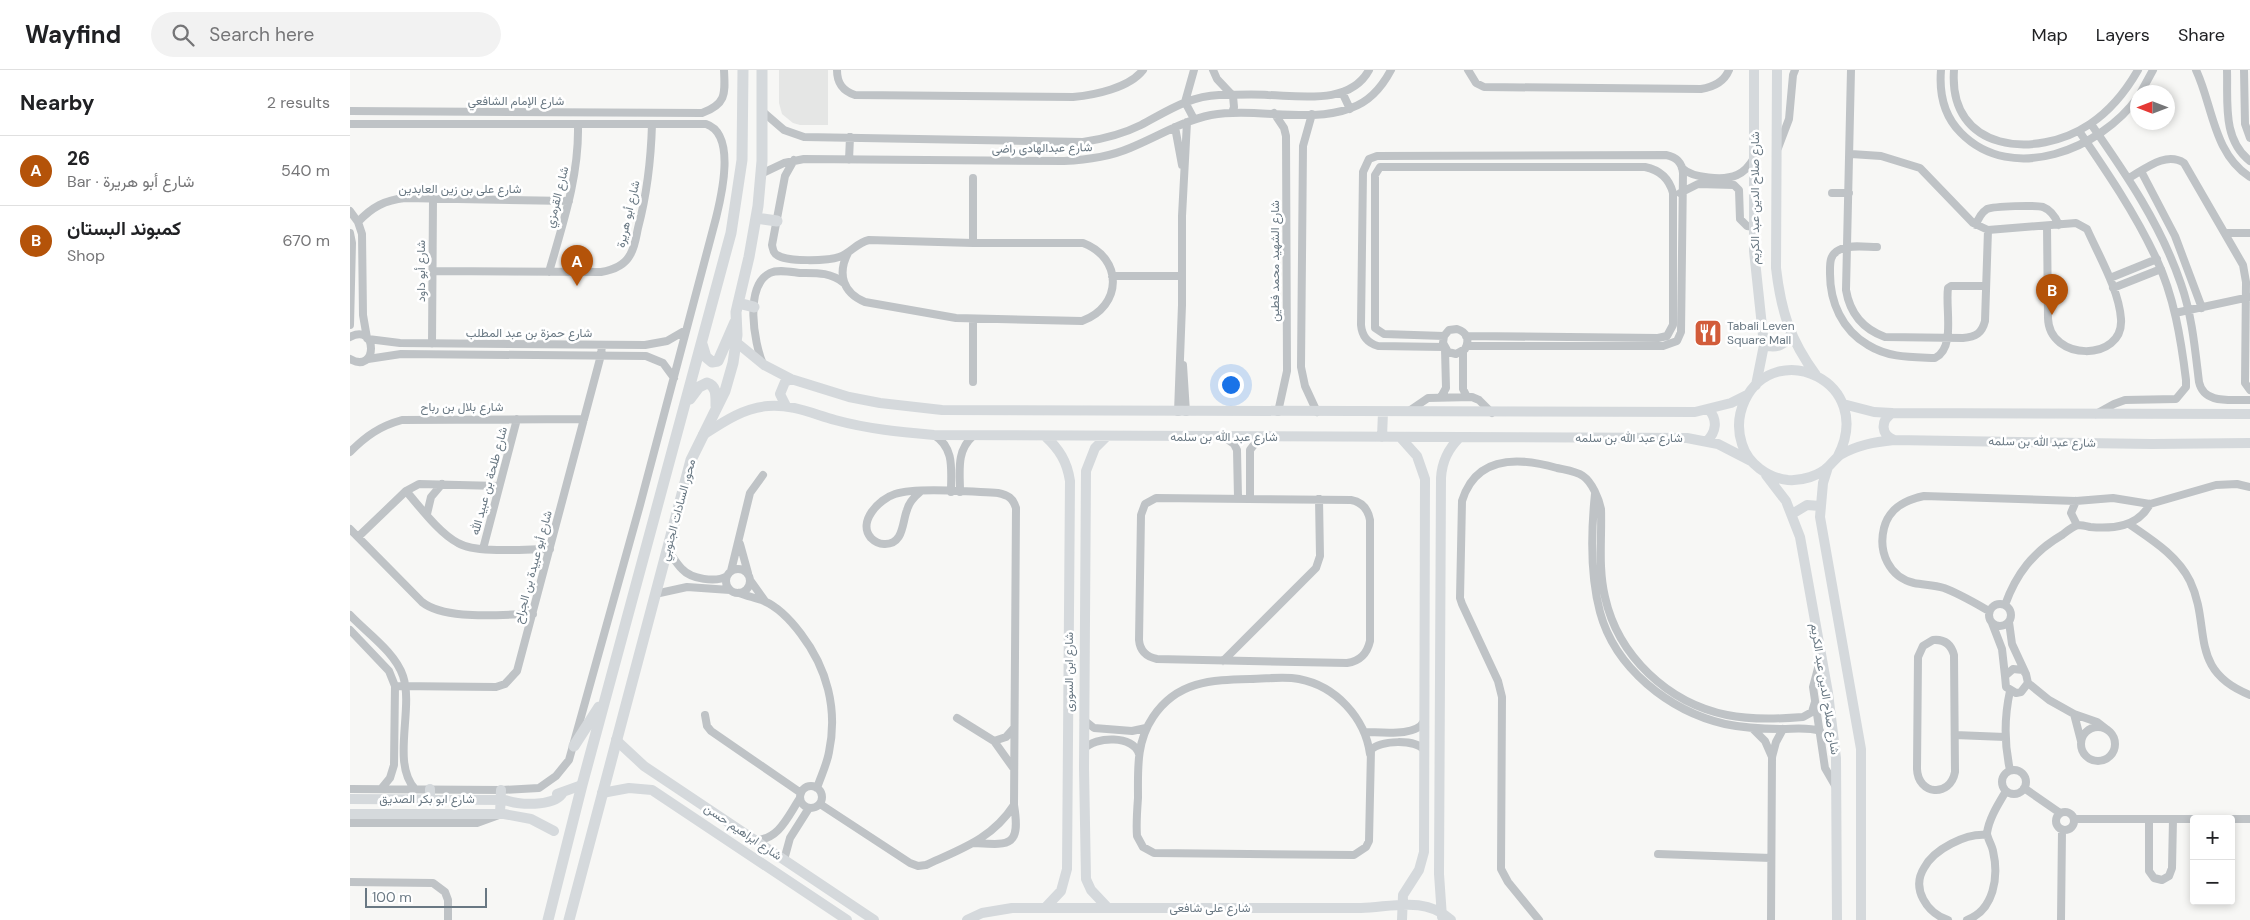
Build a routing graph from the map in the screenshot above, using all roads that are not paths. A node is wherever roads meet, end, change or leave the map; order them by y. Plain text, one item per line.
1 (724, 70) edge
2 (743, 70) edge
3 (762, 70) edge
4 (837, 70) edge
5 (1143, 70) edge
6 (1194, 70) edge
7 (1213, 70) edge
8 (1369, 70) edge
9 (1391, 70) edge
10 (1468, 70) edge
11 (1729, 70) edge
12 (1754, 70) edge
13 (1777, 70) edge
14 (1795, 70) edge
15 (1851, 70) edge
16 (1941, 70) edge
17 (1954, 70) edge
18 (2138, 70) edge
19 (2153, 70) edge
20 (2196, 70) edge
21 (2227, 70) edge
22 (2244, 70) edge
23 (2145, 85) edge
24 (1342, 92) junction
25 (1234, 96) junction
26 (1185, 102) junction
27 (2130, 106) edge
28 (1350, 109) junction
29 (350, 111) edge
30 (418, 111) junction
31 (762, 111) junction
32 (1232, 113) junction
33 (1274, 113) junction
34 (681, 114) junction
35 (1312, 114) junction
36 (1190, 121) junction
37 (350, 124) edge
38 (418, 124) junction
39 (652, 124) junction
40 (680, 124) junction
41 (2091, 124) junction
42 (578, 126) junction
43 (1175, 127) junction
44 (2079, 131) junction
45 (2098, 134) junction
46 (850, 137) junction
47 (2250, 138) edge
48 (2086, 142) junction
49 (1777, 148) junction
50 (1850, 154) junction
51 (1543, 156) junction
52 (1754, 156) junction
53 (2248, 156) edge
54 (794, 160) junction
55 (850, 160) junction
56 (1543, 166) junction
57 (1682, 168) junction
58 (2141, 171) junction
59 (1184, 172) junction
60 (761, 174) junction
61 (1736, 175) junction
62 (2250, 177) edge
63 (973, 178) dead end
64 (2129, 178) junction
65 (1736, 186) junction
66 (1673, 193) junction
67 (1683, 193) junction
68 (1832, 193) dead end
69 (1849, 193) junction
70 (433, 199) junction
71 (569, 201) junction
72 (350, 211) edge
73 (756, 218) junction
74 (777, 221) junction
75 (358, 222) junction
76 (2059, 224) junction
77 (1976, 225) junction
78 (2047, 226) junction
79 (1754, 227) junction
80 (1988, 230) junction
81 (2250, 232) edge
82 (350, 233) edge
83 (2225, 233) junction
84 (1362, 239) junction
85 (1374, 239) junction
86 (974, 244) junction
87 (1848, 247) junction
88 (1877, 247) dead end
89 (848, 253) junction
90 (781, 257) junction
91 (2157, 259) junction
92 (1362, 261) junction
93 (1374, 261) junction
94 (2161, 269) junction
95 (433, 271) junction
96 (549, 272) junction
97 (780, 272) junction
98 (1112, 276) junction
99 (1182, 276) junction
100 (2110, 278) junction
101 (844, 284) junction
102 (1986, 286) junction
103 (2113, 288) junction
104 (2247, 298) edge
105 (738, 303) junction
106 (754, 307) junction
107 (2202, 308) junction
108 (2188, 310) junction
109 (2175, 313) junction
110 (973, 320) junction
111 (735, 321) junction
112 (350, 325) edge
113 (686, 330) junction
114 (1791, 334) junction
115 (1444, 336) junction
116 (1466, 336) junction
117 (350, 338) edge
118 (1947, 338) junction
119 (368, 339) junction
120 (736, 342) junction
121 (1609, 342) junction
122 (432, 344) junction
123 (702, 344) junction
124 (602, 345) junction
125 (1764, 345) junction
126 (1444, 348) junction
127 (1465, 348) junction
128 (602, 355) junction
129 (368, 358) junction
130 (350, 359) edge
131 (359, 362) junction
132 (764, 365) junction
133 (350, 367) edge
134 (1817, 376) junction
135 (674, 378) junction
136 (791, 379) junction
137 (973, 382) dead end
138 (1756, 385) junction
139 (2250, 390) edge
140 (1747, 395) junction
141 (1441, 397) junction
142 (1468, 397) junction
143 (2250, 400) edge
144 (1843, 404) junction
145 (686, 406) junction
146 (786, 406) junction
147 (716, 408) junction
148 (1709, 410) junction
149 (1182, 412) junction
150 (1278, 412) junction
151 (1317, 412) junction
152 (1382, 412) junction
153 (1408, 412) junction
154 (1492, 413) junction
155 (1892, 413) junction
156 (2250, 414) edge
157 (2094, 415) junction
158 (517, 419) junction
159 (584, 419) junction
160 (702, 435) junction
161 (934, 435) junction
162 (973, 436) junction
163 (1045, 436) junction
164 (1106, 437) junction
165 (1223, 437) junction
166 (1260, 437) junction
167 (1382, 437) junction
168 (1400, 437) junction
169 (1460, 437) junction
170 (1894, 440) junction
171 (1707, 441) junction
172 (2250, 443) edge
173 (350, 452) edge
174 (1838, 456) junction
175 (1751, 461) junction
176 (1828, 467) junction
177 (1762, 470) junction
178 (764, 475) dead end
179 (442, 484) junction
180 (2249, 485) edge
181 (499, 486) junction
182 (406, 491) junction
183 (920, 492) junction
184 (951, 492) junction
185 (960, 492) junction
186 (1238, 498) junction
187 (1250, 498) junction
188 (1319, 499) junction
189 (2076, 501) junction
190 (2150, 504) junction
191 (1820, 506) junction
192 (427, 514) junction
193 (1792, 514) junction
194 (2129, 524) junction
195 (2077, 525) junction
196 (350, 528) edge
197 (358, 537) junction
198 (739, 540) junction
199 (483, 549) junction
200 (550, 549) junction
201 (667, 549) junction
202 (729, 573) junction
203 (749, 577) junction
204 (730, 590) junction
205 (739, 593) junction
206 (655, 594) junction
207 (1069, 599) junction
208 (1085, 599) junction
209 (1601, 599) junction
210 (765, 601) junction
211 (2005, 605) junction
212 (1990, 611) junction
213 (533, 614) junction
214 (350, 615) edge
215 (2009, 622) junction
216 (1992, 623) junction
217 (350, 630) edge
218 (1821, 657) junction
219 (1223, 661) junction
220 (2026, 674) junction
221 (2006, 676) junction
222 (2028, 683) junction
223 (395, 686) junction
224 (405, 686) junction
225 (2010, 691) junction
226 (2250, 695) edge
227 (605, 697) junction
228 (1815, 702) junction
229 (2074, 714) junction
230 (704, 715) dead end
231 (956, 718) dead end
232 (1764, 718) junction
233 (1797, 718) junction
234 (1084, 720) junction
235 (1424, 721) junction
236 (1015, 728) junction
237 (1146, 728) junction
238 (1752, 728) junction
239 (1764, 729) junction
240 (1783, 729) junction
241 (1798, 729) junction
242 (2106, 729) junction
243 (1820, 731) junction
244 (1365, 732) junction
245 (1387, 732) junction
246 (1955, 735) junction
247 (2005, 737) junction
248 (616, 740) junction
249 (994, 741) junction
250 (2081, 741) junction
251 (1387, 743) junction
252 (574, 746) junction
253 (1084, 750) junction
254 (1424, 750) junction
255 (1139, 754) junction
256 (1370, 754) junction
257 (1772, 757) junction
258 (1069, 767) junction
259 (1084, 768) junction
260 (1014, 769) junction
261 (2010, 770) junction
262 (582, 785) junction
263 (817, 788) junction
264 (2024, 788) junction
265 (350, 789) edge
266 (382, 789) junction
267 (415, 789) junction
268 (1837, 789) junction
269 (2006, 791) junction
270 (602, 793) junction
271 (430, 794) junction
272 (502, 796) junction
273 (801, 796) junction
274 (350, 799) edge
275 (820, 804) junction
276 (1014, 805) junction
277 (809, 808) junction
278 (2060, 813) junction
279 (350, 814) edge
280 (502, 814) junction
281 (2074, 819) junction
282 (2149, 819) junction
283 (2174, 819) junction
284 (2190, 819) edge
285 (2235, 819) edge
286 (2250, 819) edge
287 (350, 823) edge
288 (2062, 830) junction
289 (1987, 835) junction
290 (755, 840) junction
291 (973, 843) junction
292 (567, 848) junction
293 (1658, 854) dead end
294 (1771, 858) junction
295 (784, 860) junction
296 (776, 872) junction
297 (350, 882) edge
298 (1402, 904) junction
299 (1107, 907) junction
300 (1045, 908) junction
301 (1442, 916) edge
302 (448, 920) edge
303 (548, 920) edge
304 (569, 920) edge
305 (847, 920) edge
306 (874, 920) edge
307 (967, 920) edge
308 (1402, 920) edge
309 (1451, 920) edge
310 (1539, 920) edge
311 (1771, 920) edge
312 (1837, 920) edge
313 (1861, 920) edge
314 (1948, 920) edge
315 (1967, 920) edge
316 (2061, 920) edge

1 - 34 street, شارع الإمام الشافعي
2 - 123 main road, محور السادات الجنوبي
3 - 31 main road, محور السادات الجنوبي
4 - 5 street
6 - 26 street
7 - 25 street
8 - 24 street, شارع عبدالهادى راضى
9 - 28 street, شارع عبدالهادى راضى
10 - 11 street
12 - 52 main road, شارع صلاح الدين عبد الكريم
13 - 49 main road, شارع صلاح الدين عبد الكريم
14 - 49 street
15 - 50 street
16 - 48 street
17 - 44 street
18 - 41 street
19 - 23 street
20 - 62 street
21 - 53 street
22 - 47 street
24 - 25 street, شارع عبدالهادى راضى
24 - 28 street
25 - 26 street, شارع عبدالهادى راضى
25 - 32 street
26 - 36 street
26 - 46 street, شارع عبدالهادى راضى
27 - 45 street
28 - 35 street, شارع عبدالهادى راضى
29 - 30 street, شارع الإمام الشافعي
30 - 34 street, شارع الإمام الشافعي
30 - 38 street
31 - 46 street, شارع عبدالهادى راضى
31 - 60 main road, محور السادات الجنوبي
32 - 33 street, شارع عبدالهادى راضى
32 - 36 street, شارع عبدالهادى راضى
33 - 35 street, شارع عبدالهادى راضى
33 - 150 street, شارع الشهيد محمد فطين
34 - 40 street
35 - 151 street
36 - 43 street, شارع عبدالهادى راضى
36 - 59 street
37 - 38 street, شارع الإمام الشافعي
38 - 42 street, شارع الإمام الشافعي
39 - 40 street, شارع الإمام الشافعي
39 - 42 street, شارع الإمام الشافعي
39 - 96 street, شارع أبو هريرة
40 - 113 street, شارع الإمام الشافعي
41 - 44 street
41 - 45 street
42 - 71 street, شارع القرمزي
43 - 55 street, شارع عبدالهادى راضى
43 - 59 street
44 - 48 street
45 - 48 street
45 - 64 street
46 - 55 street
48 - 91 street
49 - 114 main road, شارع صلاح الدين عبد الكريم
50 - 69 street
50 - 77 street
51 - 56 street
51 - 57 street
51 - 84 street
52 - 61 street
52 - 79 main road, شارع صلاح الدين عبد الكريم
54 - 55 street, شارع عبدالهادى راضى
54 - 60 street, شارع عبدالهادى راضى
54 - 74 street
56 - 66 street
56 - 85 street
57 - 61 street
57 - 67 street
58 - 64 street
58 - 83 street
58 - 107 street
59 - 99 street
60 - 73 main road, محور السادات الجنوبي
61 - 65 street
63 - 86 street
64 - 108 street
65 - 67 street
65 - 79 street
66 - 67 street
66 - 121 street
67 - 121 street
68 - 69 street
69 - 87 street
70 - 71 street, شارع على بن زين العابدين
70 - 75 street, شارع على بن زين العابدين
70 - 95 street, شارع أبو داود
71 - 96 street, شارع القرمزي
72 - 75 street
73 - 74 main road
73 - 105 main road, محور السادات الجنوبي
74 - 90 street
75 - 119 street
76 - 77 street
76 - 78 street
76 - 100 street
77 - 80 street
78 - 80 street
78 - 103 street
79 - 125 main road, شارع صلاح الدين عبد الكريم
80 - 102 street
81 - 83 street
82 - 112 street
83 - 104 street
84 - 85 street
84 - 92 street
85 - 93 street
86 - 89 street
86 - 98 street
87 - 88 street
87 - 118 street
87 - 118 street
89 - 90 street
89 - 101 street
90 - 97 street
91 - 94 street
91 - 100 street
92 - 93 street
92 - 126 street
93 - 115 street
94 - 103 street
94 - 109 street
95 - 96 street, شارع أبو هريرة
95 - 122 street, شارع أبو داود
97 - 101 street
97 - 106 street
98 - 99 street
98 - 110 street
99 - 149 street
100 - 103 street
101 - 110 street
102 - 118 street
102 - 118 street
104 - 107 street
104 - 139 street
105 - 106 main road
105 - 111 main road, محور السادات الجنوبي
106 - 132 street
107 - 108 street
108 - 109 street
108 - 143 street
109 - 157 street
110 - 137 street
111 - 120 main road, محور السادات الجنوبي
111 - 123 main road
113 - 124 street, شارع حمزة بن عبد المطلب
113 - 135 street
114 - 125 main road
114 - 134 main road, شارع صلاح الدين عبد الكريم
115 - 116 street
115 - 126 street
116 - 121 street
116 - 127 street
117 - 119 street, شارع حمزة بن عبد المطلب
119 - 122 street, شارع حمزة بن عبد المطلب
119 - 129 street
120 - 132 main road, شارع عبد الله بن سلمه
120 - 147 main road, محور السادات الجنوبي
121 - 127 street
122 - 124 street, شارع حمزة بن عبد المطلب
123 - 145 main road, محور السادات الجنوبي
124 - 128 street, شارع أبو عبيدة بن الجراح
125 - 138 main road, شارع صلاح الدين عبد الكريم
126 - 127 street
126 - 141 street
127 - 142 street
128 - 129 street, شارع حمزة بن عبد المطلب
128 - 135 street, شارع حمزة بن عبد المطلب
128 - 159 street, شارع أبو عبيدة بن الجراح
129 - 131 street, شارع حمزة بن عبد المطلب
130 - 131 street
131 - 133 street
132 - 136 main road, شارع عبد الله بن سلمه
134 - 138 main road
134 - 144 main road
135 - 252 street
136 - 146 main road
136 - 149 main road, شارع عبد الله بن سلمه
138 - 140 main road
140 - 148 main road, شارع عبد الله بن سلمه
140 - 175 main road
141 - 142 street
141 - 153 street
142 - 154 street
144 - 155 main road
144 - 174 main road
145 - 147 main road
145 - 227 main road, محور السادات الجنوبي
146 - 160 main road, شارع عبد الله بن سلمه
146 - 161 main road, شارع عبد الله بن سلمه
147 - 160 main road, محور السادات الجنوبي
148 - 154 main road, شارع عبد الله بن سلمه
148 - 171 main road
149 - 150 main road, شارع عبد الله بن سلمه
150 - 151 main road, شارع عبد الله بن سلمه
151 - 152 main road, شارع عبد الله بن سلمه
152 - 153 main road, شارع عبد الله بن سلمه
152 - 167 main road
153 - 154 main road, شارع عبد الله بن سلمه
155 - 157 main road
155 - 170 main road
156 - 157 main road
158 - 159 street, شارع بلال بن رباح
158 - 173 street, شارع بلال بن رباح
158 - 181 street, شارع طلحة بن عبيد الله
159 - 200 street, شارع أبو عبيدة بن الجراح
160 - 201 main road, محور السادات الجنوبي
161 - 162 main road, شارع عبد الله بن سلمه
161 - 184 street
162 - 163 main road, شارع عبد الله بن سلمه
162 - 185 street
163 - 164 main road, شارع عبد الله بن سلمه
163 - 207 main road, شارع ابن السورى
164 - 165 main road, شارع عبد الله بن سلمه
164 - 208 main road, شارع ابن السورى
165 - 166 main road, شارع عبد الله بن سلمه
165 - 186 street
166 - 167 main road, شارع عبد الله بن سلمه
166 - 187 street
167 - 168 main road, شارع عبد الله بن سلمه
168 - 169 main road, شارع عبد الله بن سلمه
168 - 235 main road
169 - 171 main road, شارع عبد الله بن سلمه
169 - 301 main road
170 - 172 main road, شارع عبد الله بن سلمه
170 - 174 main road, شارع عبد الله بن سلمه
171 - 175 main road, شارع عبد الله بن سلمه
174 - 176 main road
175 - 177 main road
176 - 177 main road
176 - 191 main road, شارع صلاح الدين عبد الكريم
177 - 193 main road, شارع صلاح الدين عبد الكريم
178 - 198 street
179 - 181 street
179 - 182 street
179 - 192 street
180 - 190 street
181 - 199 street, شارع طلحة بن عبيد الله
182 - 192 street
182 - 197 street
183 - 183 street
183 - 184 street
184 - 185 street
185 - 236 street
186 - 187 street
186 - 219 street
187 - 188 street
188 - 219 street
188 - 219 street
189 - 190 street
189 - 195 street
189 - 212 street
190 - 194 street
191 - 193 main road
191 - 313 main road, شارع صلاح الدين عبد الكريم
192 - 199 street
193 - 218 main road, شارع صلاح الدين عبد الكريم
194 - 195 street
194 - 226 street
195 - 211 street
196 - 197 street
197 - 213 street
198 - 202 street
198 - 203 street
199 - 200 street
200 - 213 street, شارع أبو عبيدة بن الجراح
201 - 202 street
201 - 206 main road, محور السادات الجنوبي
202 - 203 street
202 - 204 street
203 - 205 street
203 - 210 street
204 - 205 street
204 - 206 street
205 - 210 street
206 - 248 main road, محور السادات الجنوبي
207 - 208 main road
207 - 258 main road, شارع ابن السورى
208 - 234 main road, شارع ابن السورى
209 - 232 street
209 - 238 street
209 - 310 street
210 - 263 street
211 - 212 street
211 - 215 street
212 - 216 street
213 - 224 street, شارع أبو عبيدة بن الجراح
214 - 224 street
215 - 216 street
215 - 220 street
216 - 221 street
217 - 223 street
218 - 228 street
218 - 268 main road, شارع صلاح الدين عبد الكريم
220 - 221 street
220 - 222 street
221 - 225 street
222 - 225 street
222 - 229 street
223 - 224 street, شارع أبو عبيدة بن الجراح
223 - 266 street
224 - 267 street
225 - 247 street
227 - 252 main road
227 - 262 main road, محور السادات الجنوبي
228 - 233 street
228 - 243 street
229 - 242 street
229 - 250 street
230 - 273 street
231 - 249 street
232 - 233 street
232 - 239 street
233 - 241 street
234 - 237 street
234 - 253 main road, شارع ابن السورى
235 - 245 street
235 - 254 main road
236 - 249 street
236 - 260 street
237 - 244 street
237 - 255 street
238 - 239 street
238 - 257 street
239 - 240 street
240 - 241 street
240 - 257 street
241 - 243 street
242 - 250 street
242 - 250 street
243 - 268 street
244 - 245 street
244 - 256 street
245 - 251 street
246 - 246 street
246 - 247 street
247 - 261 street
248 - 270 main road, محور السادات الجنوبي
248 - 290 main road, شارع ابراهيم حسن
249 - 260 street
251 - 254 street
251 - 256 street
252 - 272 street
253 - 255 street
253 - 259 main road, شارع ابن السورى
254 - 298 main road
255 - 256 street
257 - 294 street
258 - 259 main road
258 - 300 main road, شارع ابن السورى
259 - 299 main road, شارع ابن السورى
260 - 276 street
261 - 264 street
261 - 269 street
262 - 272 main road, شارع ابو بكر الصديق
262 - 292 main road, محور السادات الجنوبي
263 - 273 street
263 - 275 street
264 - 269 street
264 - 278 street
265 - 266 street
266 - 267 street
267 - 271 street
268 - 312 main road, شارع صلاح الدين عبد الكريم
269 - 289 street
270 - 296 main road, شارع ابراهيم حسن
270 - 304 main road, محور السادات الجنوبي
271 - 272 main road, شارع ابو بكر الصديق
271 - 274 main road, شارع ابو بكر الصديق
272 - 280 main road
273 - 277 street
273 - 290 street
275 - 277 street
275 - 291 street
276 - 291 street
276 - 291 street
277 - 295 street
278 - 281 street
278 - 288 street
279 - 280 main road, شارع ابو بكر الصديق
280 - 287 street
280 - 292 main road, شارع ابو بكر الصديق
281 - 282 street
281 - 288 street
282 - 283 street
282 - 283 street
283 - 284 street
285 - 286 street
288 - 316 street
289 - 314 street
289 - 315 street
290 - 295 main road, شارع ابراهيم حسن
292 - 303 main road, محور السادات الجنوبي
293 - 294 street
294 - 311 street
295 - 296 main road
295 - 306 main road, شارع ابراهيم حسن
296 - 305 main road, شارع ابراهيم حسن
297 - 302 street
298 - 299 main road, شارع على شافعى
298 - 301 main road, شارع على شافعى
298 - 308 main road
299 - 300 main road, شارع على شافعى
300 - 307 main road, شارع على شافعى
301 - 309 main road, شارع على شافعى

